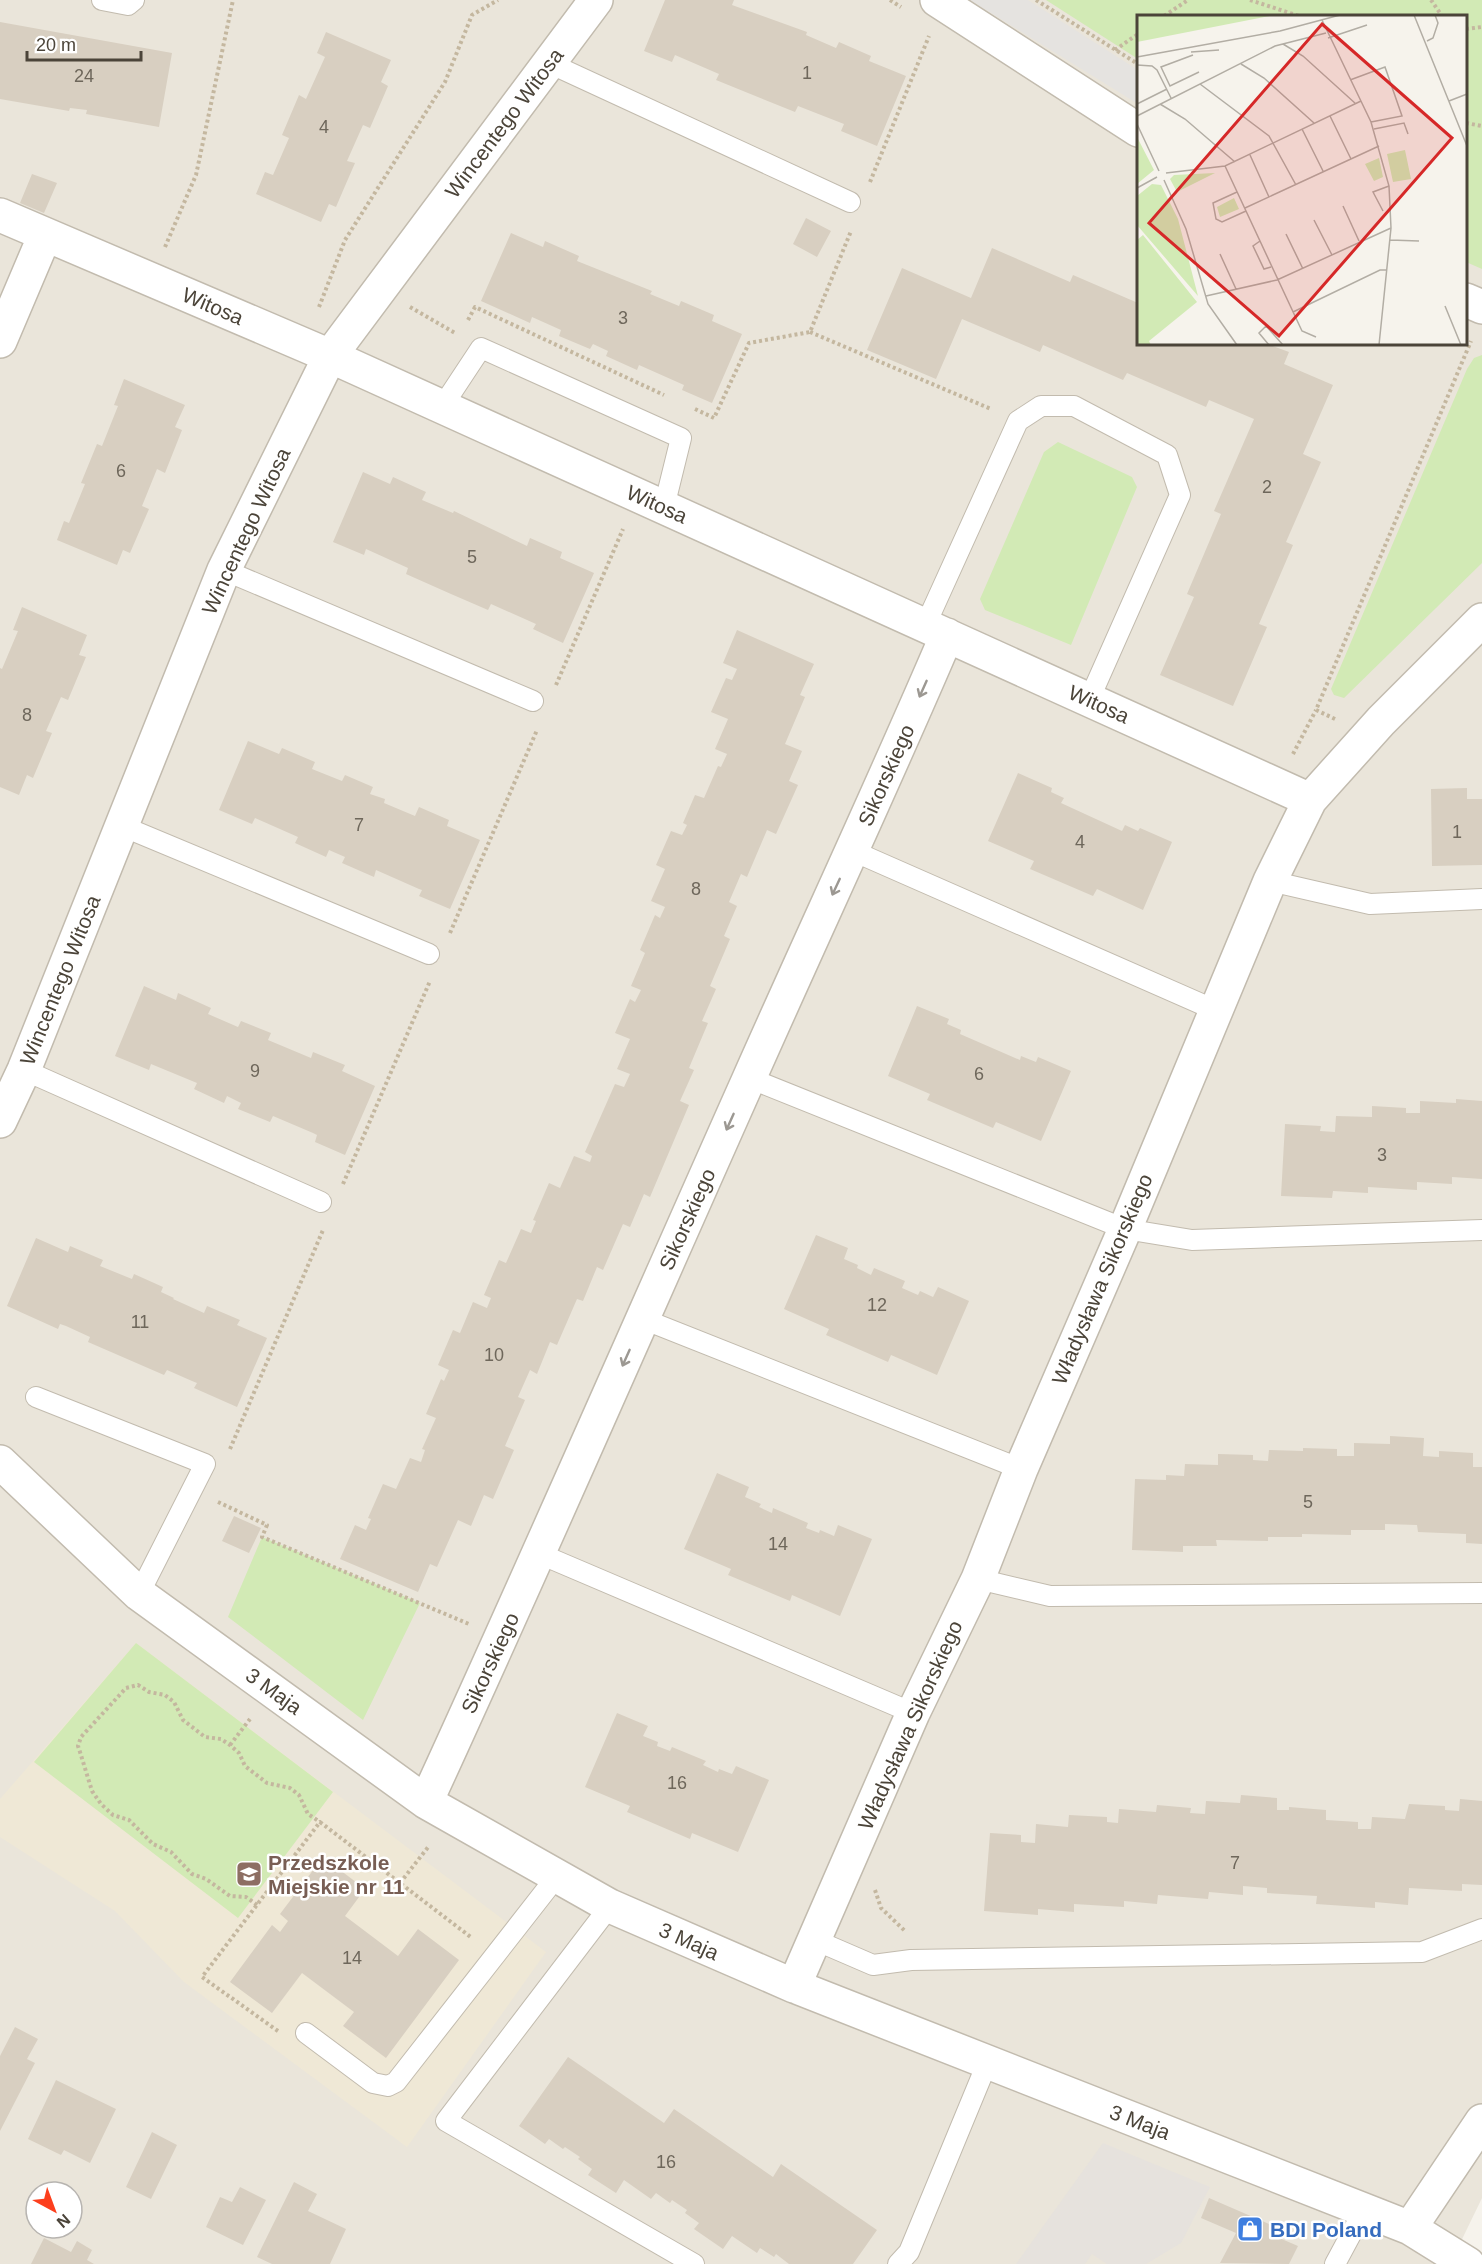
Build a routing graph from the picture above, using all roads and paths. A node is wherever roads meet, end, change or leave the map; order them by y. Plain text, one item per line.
1 (102, 0) edge
2 (134, 0) edge
3 (233, 0) edge
4 (498, 0) edge
5 (596, 0) edge
6 (1036, 0) edge
7 (1188, 0) edge
8 (1250, 0) edge
9 (1431, 0) edge
10 (934, 14) edge
11 (1166, 15) edge
12 (1296, 15) edge
13 (1441, 15) edge
14 (1482, 27) edge
15 (1467, 29) edge
16 (1137, 35) edge
17 (1115, 50) junction
18 (549, 63) junction
19 (1137, 63) edge
20 (1467, 123) edge
21 (1482, 126) edge
22 (1137, 129) edge
23 (869, 186) dead end
24 (850, 202) dead end
25 (0, 215) edge
26 (852, 227) dead end
27 (45, 235) junction
28 (150, 280) junction
29 (1467, 300) edge
30 (404, 304) dead end
31 (1482, 307) edge
32 (465, 326) dead end
33 (810, 332) junction
34 (460, 336) dead end
35 (1472, 340) dead end
36 (0, 341) edge
37 (317, 350) junction
38 (671, 398) dead end
39 (442, 406) junction
40 (692, 408) dead end
41 (1018, 421) junction
42 (664, 507) junction
43 (626, 523) dead end
44 (224, 570) junction
45 (1482, 620) edge
46 (936, 631) junction
47 (555, 687) dead end
48 (532, 700) dead end
49 (1089, 700) junction
50 (541, 720) dead end
51 (1338, 720) dead end
52 (1310, 800) junction
53 (122, 826) junction
54 (853, 851) junction
55 (1270, 881) junction
56 (1482, 899) edge
57 (448, 939) dead end
58 (431, 963) joint
59 (1215, 1010) junction
60 (24, 1070) junction
61 (748, 1078) junction
62 (0, 1121) edge
63 (340, 1191) dead end
64 (321, 1202) dead end
65 (326, 1224) dead end
66 (1125, 1229) junction
67 (1482, 1230) edge
68 (643, 1319) junction
69 (36, 1397) dead end
70 (227, 1455) dead end
71 (0, 1462) edge
72 (1021, 1469) junction
73 (208, 1498) dead end
74 (540, 1554) junction
75 (978, 1579) junction
76 (1482, 1593) edge
77 (139, 1594) junction
78 (470, 1625) dead end
79 (913, 1713) junction
80 (251, 1717) dead end
81 (230, 1745) junction
82 (426, 1802) junction
83 (320, 1822) junction
84 (434, 1840) dead end
85 (557, 1876) junction
86 (400, 1883) junction
87 (873, 1883) dead end
88 (257, 1905) junction
89 (610, 1906) junction
90 (1482, 1929) edge
91 (815, 1940) junction
92 (480, 1944) dead end
93 (911, 1960) junction
94 (794, 1986) junction
95 (306, 2033) joint
96 (988, 2061) junction
97 (1482, 2121) edge
98 (1364, 2210) junction
99 (1410, 2228) junction
100 (694, 2264) edge
101 (898, 2264) edge
102 (1335, 2264) edge
103 (1468, 2264) edge

1 - 2 lane
3 - 28 path
4 - 37 path
5 - 18 street, Wincentego Witosa
6 - 17 path
7 - 11 path
8 - 12 path
9 - 13 path
10 - 22 street
10 - 23 path
14 - 15 path
16 - 17 path
17 - 19 path
18 - 24 lane
18 - 37 street, Wincentego Witosa
20 - 21 path
25 - 27 street, Witosa
26 - 33 path
27 - 28 street, Witosa
27 - 36 street
28 - 37 street, Witosa
29 - 31 street
30 - 34 path
32 - 38 path
33 - 40 path
33 - 41 path
35 - 51 path
37 - 39 street, Witosa
37 - 44 street, Wincentego Witosa
39 - 42 street, Witosa
39 - 42 lane
41 - 46 lane
41 - 49 lane
42 - 46 street, Witosa
43 - 47 path
44 - 48 lane
44 - 53 street, Wincentego Witosa
45 - 52 street, Władysława Sikorskiego
46 - 49 street, Witosa
46 -> 54 street, Sikorskiego
49 - 52 street, Witosa
50 - 57 path
52 - 55 street, Władysława Sikorskiego
53 - 58 lane
53 - 60 street, Wincentego Witosa
54 - 59 lane
54 -> 61 street, Sikorskiego
55 - 56 lane
55 - 59 street, Władysława Sikorskiego
58 - 63 path
59 - 66 street, Władysława Sikorskiego
60 - 62 street, Wincentego Witosa
60 - 64 lane
61 - 66 lane
61 -> 68 street, Sikorskiego
65 - 70 path
66 - 67 lane
66 - 72 street, Władysława Sikorskiego
68 - 72 lane
68 -> 74 street, Sikorskiego
69 - 77 lane
71 - 77 street, 3 Maja
72 - 75 street, Władysława Sikorskiego
73 - 78 path
74 - 79 lane
74 - 82 street, Sikorskiego
75 - 76 lane
75 - 79 street, Władysława Sikorskiego
77 - 82 street, 3 Maja
79 - 91 street, Władysława Sikorskiego
80 - 81 path
81 - 83 path
81 - 88 path
82 - 85 street, 3 Maja
83 - 86 path
83 - 88 path
84 - 86 path
85 - 89 street, 3 Maja
85 - 95 lane
86 - 92 path
87 - 93 path
88 - 95 path
89 - 94 street, 3 Maja
89 - 100 lane
90 - 93 lane
91 - 93 lane
91 - 94 street, Władysława Sikorskiego
94 - 96 street, 3 Maja
96 - 98 street, 3 Maja
96 - 101 lane
97 - 99 street
98 - 99 street, 3 Maja
98 - 102 lane
99 - 103 street, 3 Maja

